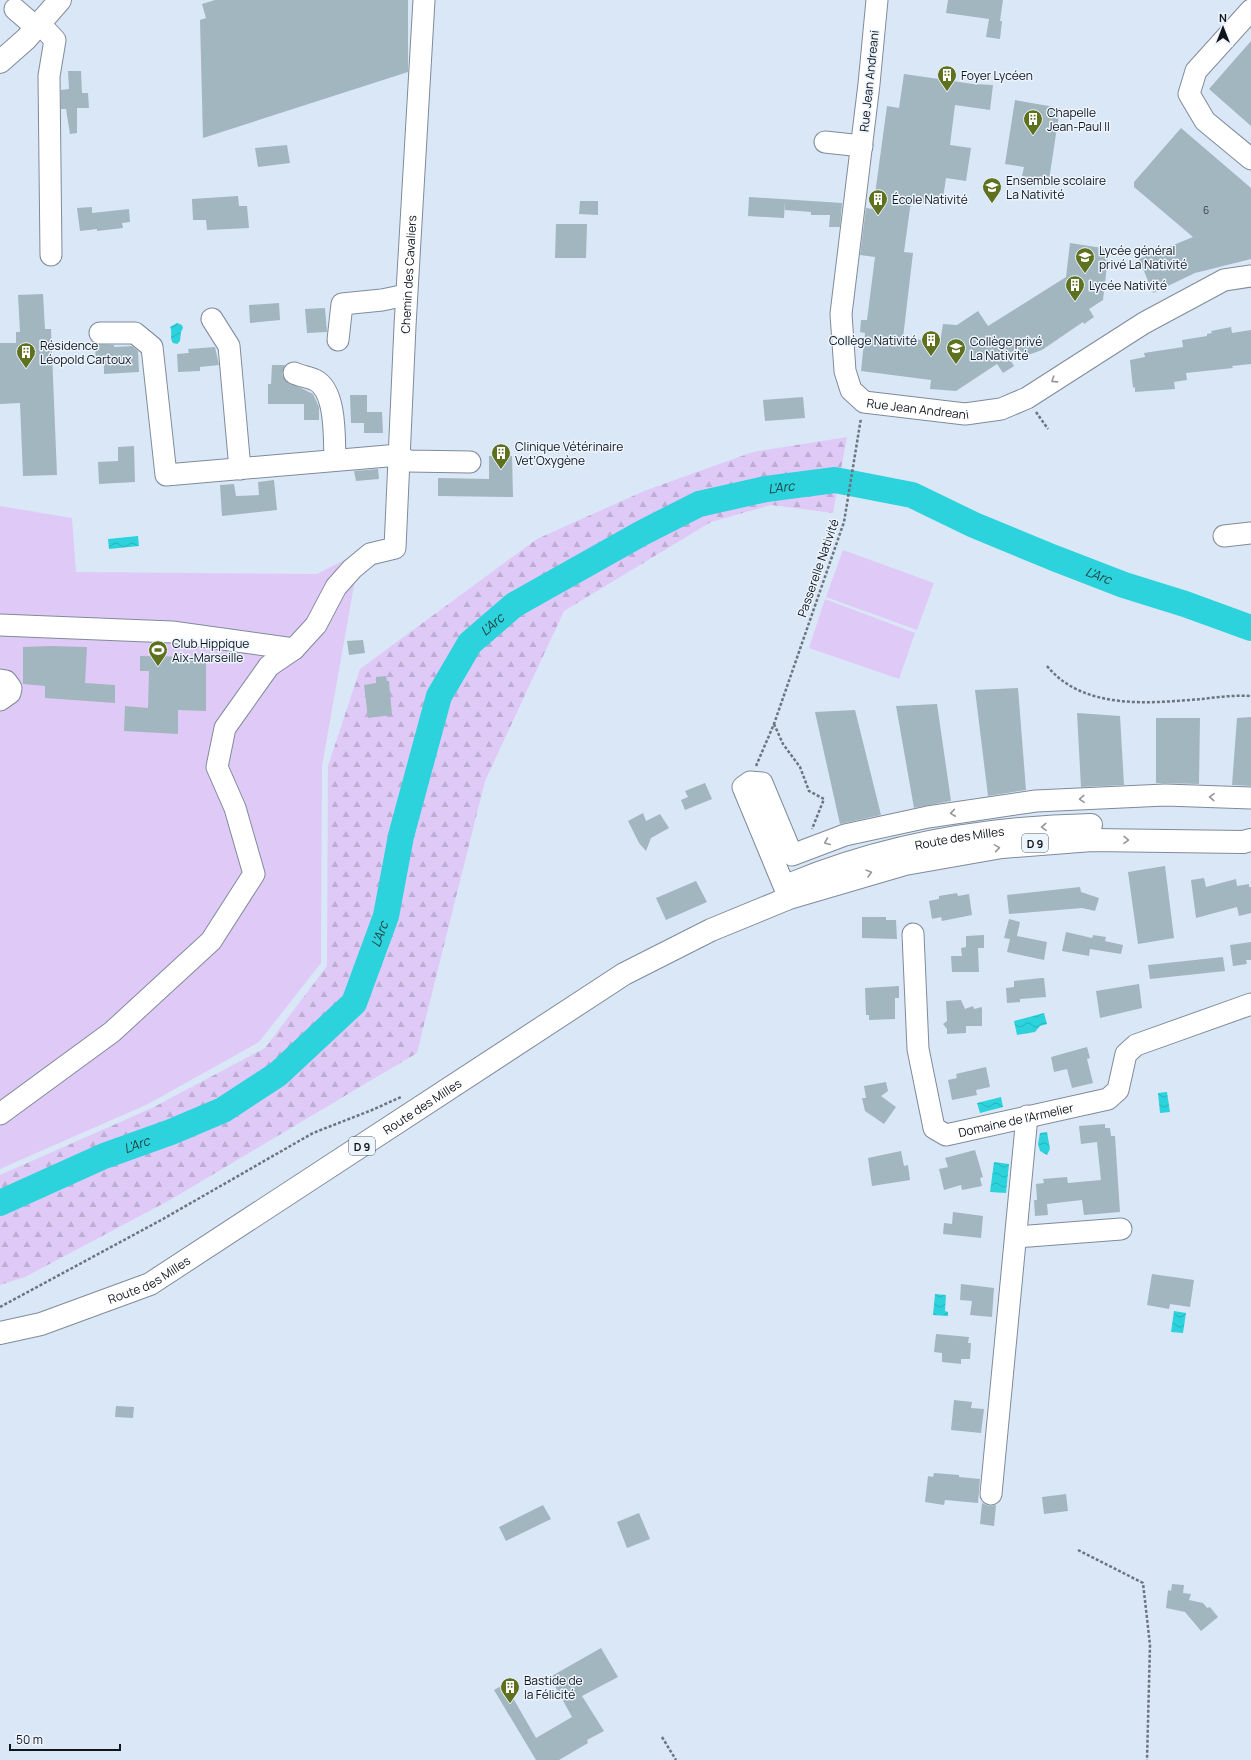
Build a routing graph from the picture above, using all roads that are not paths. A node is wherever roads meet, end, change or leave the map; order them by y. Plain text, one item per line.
1 (60, 0) edge
2 (424, 0) edge
3 (877, 0) edge
4 (15, 9) dead end
5 (1251, 10) edge
6 (40, 24) junction
7 (0, 62) edge
8 (825, 142) dead end
9 (862, 146) junction
10 (1251, 160) edge
11 (51, 256) dead end
12 (1251, 276) edge
13 (406, 295) junction
14 (212, 319) dead end
15 (100, 333) dead end
16 (338, 340) dead end
17 (294, 373) dead end
18 (399, 455) junction
19 (335, 460) junction
20 (470, 462) dead end
21 (240, 469) junction
22 (1251, 533) edge
23 (1224, 536) dead end
24 (0, 625) edge
25 (294, 649) junction
26 (0, 680) edge
27 (0, 700) edge
28 (1251, 798) edge
29 (1249, 838) edge
30 (792, 856) junction
31 (795, 889) junction
32 (913, 934) dead end
33 (1251, 1004) edge
34 (0, 1114) edge
35 (1027, 1116) junction
36 (1121, 1228) dead end
37 (1016, 1237) junction
38 (0, 1333) edge
39 (991, 1494) dead end

1 - 6 main road
2 - 13 street, Chemin des Cavaliers
3 - 9 street, Rue Jean Andreani
4 - 6 street
5 - 10 street
6 - 7 main road
6 - 11 street
8 - 9 street
12 -> 9 street, Rue Jean Andreani
13 - 16 street
13 - 18 street, Chemin des Cavaliers
14 - 21 street
15 - 21 street
17 - 19 street
18 - 19 street
18 - 20 street
18 - 25 street, Chemin des Cavaliers
19 - 21 street
22 - 23 street
24 - 25 street
25 - 34 street
26 - 27 street
28 -> 30 street
29 - 31 main road, Route des Milles / D 9
30 - 31 street
30 - 31 street
31 - 38 main road, Route des Milles / D 9
32 - 35 street, Domaine de l'Armelier
33 - 35 street, Domaine de l'Armelier
35 - 37 street
36 - 37 street
37 - 39 street

